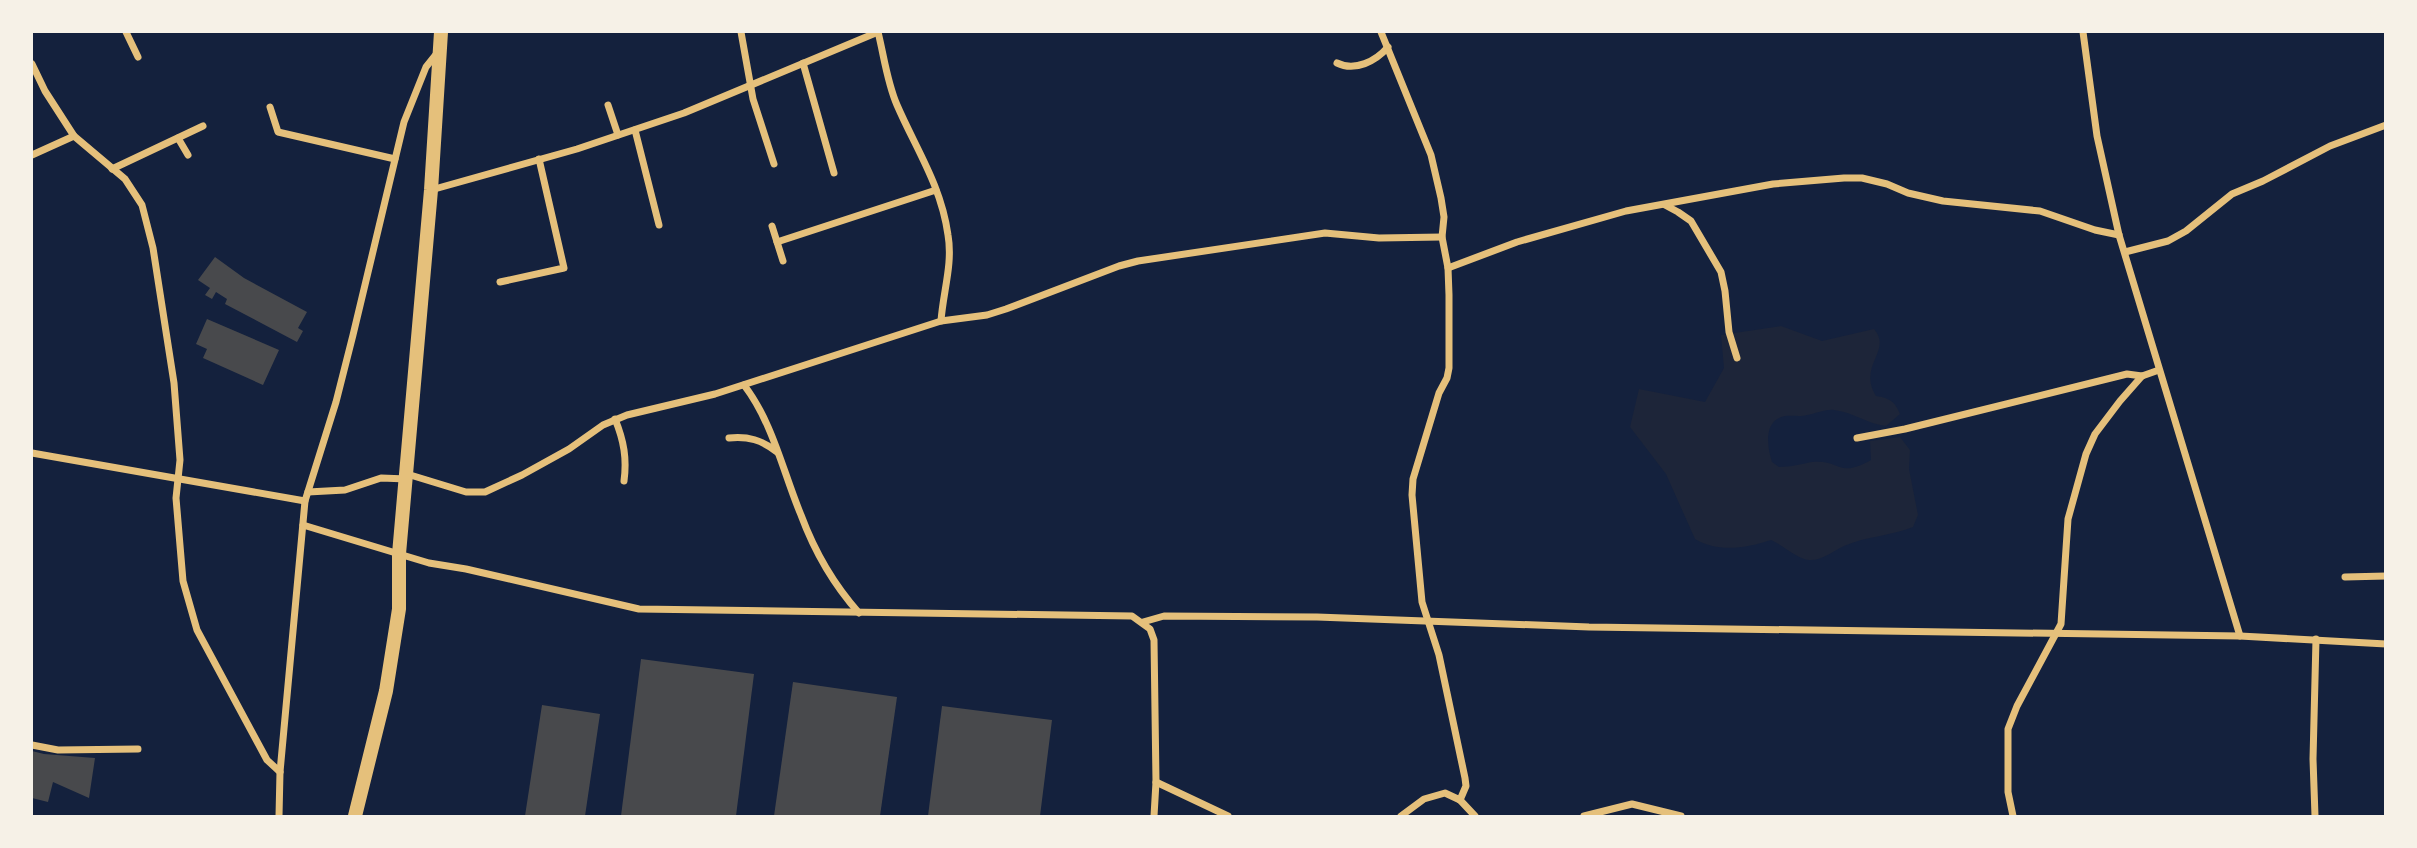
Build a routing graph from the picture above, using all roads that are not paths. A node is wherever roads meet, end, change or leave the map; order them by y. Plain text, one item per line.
1 (126, 32) edge
2 (441, 32) edge
3 (741, 32) edge
4 (878, 32) edge
5 (1381, 32) edge
6 (2083, 32) edge
7 (1388, 47) junction
8 (439, 50) junction
9 (138, 57) dead end
10 (803, 63) junction
11 (1337, 63) dead end
12 (32, 64) edge
13 (751, 86) junction
14 (608, 104) dead end
15 (270, 107) dead end
16 (2385, 125) edge
17 (203, 126) dead end
18 (635, 130) junction
19 (618, 135) junction
20 (74, 136) junction
21 (178, 138) junction
22 (32, 155) edge
23 (188, 155) dead end
24 (395, 159) junction
25 (539, 159) junction
26 (774, 164) dead end
27 (112, 169) junction
28 (834, 173) dead end
29 (431, 190) junction
30 (936, 190) junction
31 (1664, 205) junction
32 (659, 225) dead end
33 (772, 226) dead end
34 (2119, 235) junction
35 (1442, 237) junction
36 (777, 242) junction
37 (2125, 253) junction
38 (783, 261) dead end
39 (1448, 268) junction
40 (500, 282) dead end
41 (941, 321) junction
42 (1737, 358) dead end
43 (2159, 370) junction
44 (2142, 376) junction
45 (748, 387) junction
46 (615, 419) junction
47 (729, 438) dead end
48 (1857, 438) dead end
49 (32, 453) edge
50 (779, 453) junction
51 (407, 476) junction
52 (179, 478) junction
53 (624, 481) dead end
54 (308, 492) junction
55 (305, 501) junction
56 (303, 525) junction
57 (399, 554) junction
58 (2385, 576) edge
59 (2345, 577) dead end
60 (859, 613) junction
61 (1143, 622) junction
62 (1428, 622) junction
63 (2057, 633) junction
64 (2241, 636) junction
65 (2316, 639) junction
66 (2385, 644) edge
67 (32, 745) edge
68 (138, 749) dead end
69 (280, 772) junction
70 (1156, 782) junction
71 (1460, 800) junction
72 (278, 817) edge
73 (355, 817) edge
74 (1154, 817) edge
75 (1228, 817) edge
76 (1401, 817) edge
77 (1475, 817) edge
78 (1584, 817) edge
79 (1681, 817) edge
80 (2013, 817) edge
81 (2315, 817) edge

1 - 9 street
2 - 8 main road
3 - 13 street
4 - 10 street
4 - 30 street
5 - 7 street
6 - 34 street
7 - 11 street
7 - 35 street
8 - 24 street
8 - 29 main road
10 - 13 street
10 - 28 street
12 - 20 street
13 - 18 street
13 - 26 street
14 - 19 street
15 - 24 street
16 - 37 street
17 - 21 street
18 - 19 street
18 - 32 street
19 - 25 street
20 - 22 street
20 - 27 street
21 - 23 street
21 - 27 street
24 - 54 street
25 - 29 street
25 - 40 street
27 - 52 street
29 - 51 main road
30 - 36 street
30 - 41 street
31 - 34 street
31 - 39 street
31 - 42 street
33 - 36 street
34 - 37 street
35 - 39 street
35 - 41 street
36 - 38 street
37 - 43 street
39 - 62 street
41 - 45 street
43 - 44 street
43 - 64 street
44 - 48 street
44 - 63 street
45 - 46 street
45 - 50 street
46 - 51 street
46 - 53 street
47 - 50 street
49 - 52 street
50 - 60 street
51 - 54 street
51 - 57 main road
52 - 55 street
52 - 69 street
54 - 55 street
55 - 56 street
56 - 57 street
56 - 69 street
57 - 60 street
57 - 73 main road
58 - 59 street
60 - 61 street
61 - 62 street
61 - 70 street
62 - 63 street
62 - 71 street
63 - 64 street
63 - 80 street
64 - 65 street
65 - 66 street
65 - 81 street
67 - 68 street
69 - 72 street
70 - 74 street
70 - 75 street
71 - 76 street
71 - 77 street
78 - 79 street

